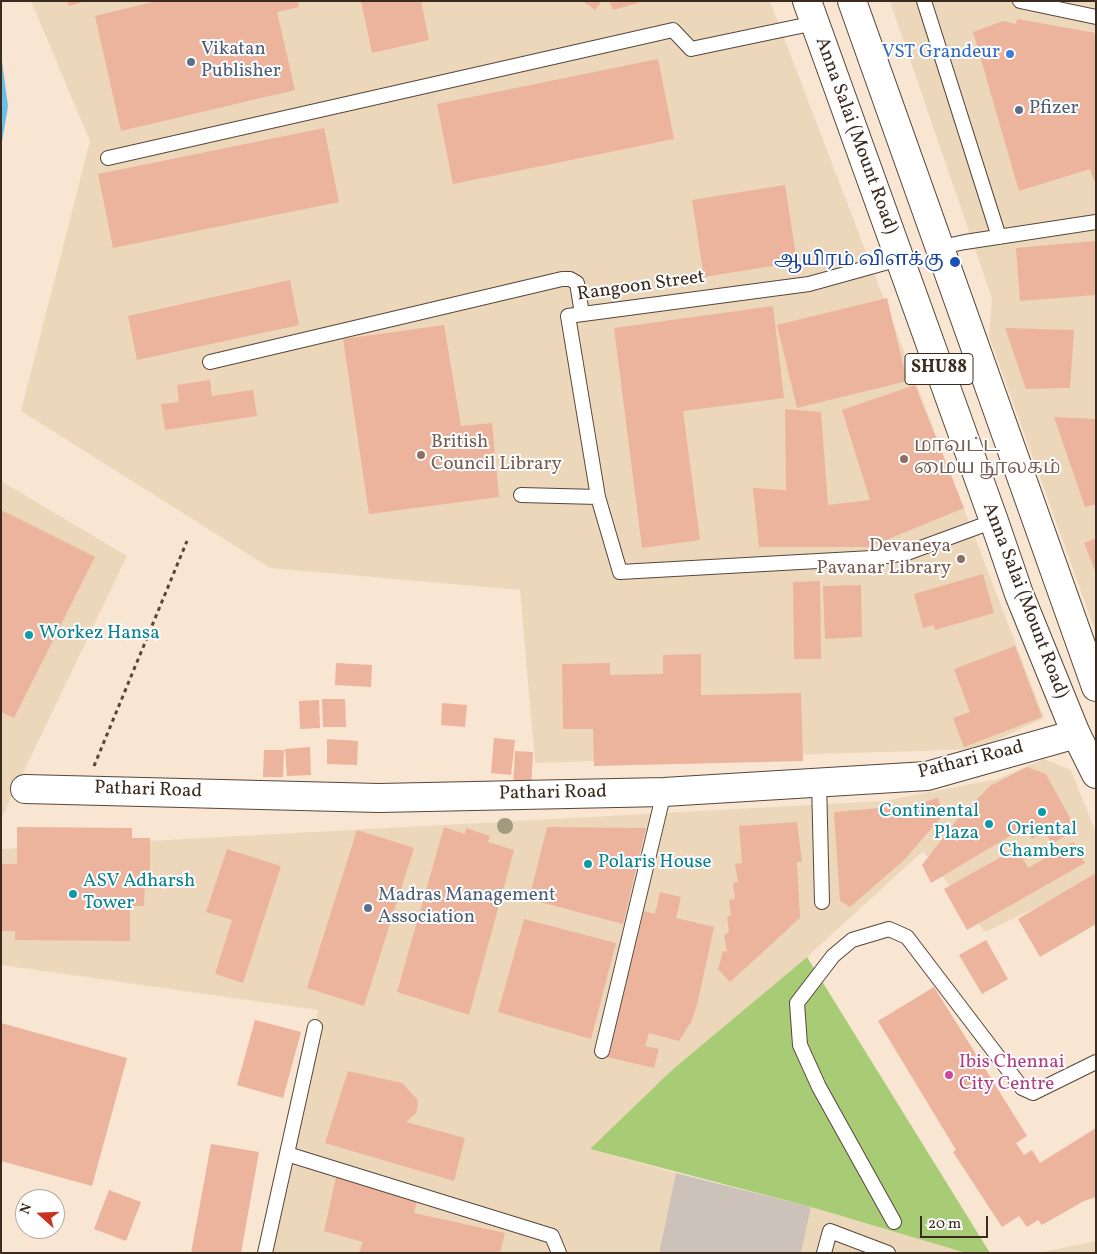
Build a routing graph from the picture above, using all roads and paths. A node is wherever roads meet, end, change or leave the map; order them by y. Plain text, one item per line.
1 (852, 1) edge
2 (924, 1) edge
3 (1020, 1) edge
4 (811, 12) edge
5 (1096, 17) edge
6 (108, 158) dead end
7 (1096, 222) edge
8 (999, 237) junction
9 (941, 247) junction
10 (899, 259) junction
11 (582, 314) junction
12 (210, 362) dead end
13 (521, 495) dead end
14 (598, 497) junction
15 (994, 521) junction
16 (187, 541) dead end
17 (1096, 687) edge
18 (1076, 734) junction
19 (1096, 774) edge
20 (820, 782) junction
21 (25, 789) dead end
22 (84, 789) junction
23 (664, 792) junction
24 (822, 902) dead end
25 (315, 1027) dead end
26 (602, 1051) dead end
27 (1096, 1062) edge
28 (287, 1154) junction
29 (894, 1222) dead end
30 (265, 1253) edge
31 (559, 1253) edge
32 (824, 1253) edge
33 (888, 1253) edge

1 - 9 main road, Anna Salai (Mount Road) / SHU88
2 - 8 lane
3 - 5 lane
4 - 6 lane
4 - 10 main road, Anna Salai (Mount Road) / SHU88
7 - 8 lane
8 - 9 lane
9 - 17 main road, Anna Salai (Mount Road) / SHU88
10 - 11 lane, Rangoon Street
10 - 15 main road, Anna Salai (Mount Road) / SHU88
11 - 12 lane
11 - 14 lane, Rangoon Street
13 - 14 lane
14 - 15 lane, Rangoon Street
15 - 18 main road, Anna Salai (Mount Road) / SHU88
16 - 22 path
18 - 19 main road, Anna Salai (Mount Road) / SHU88
18 - 20 main road, Pathari Road
20 - 23 main road, Pathari Road
20 - 24 lane
21 - 22 main road, Pathari Road
22 - 23 main road, Pathari Road
23 - 26 lane
25 - 28 lane
27 - 29 lane
28 - 30 lane
28 - 31 lane
32 - 33 lane

